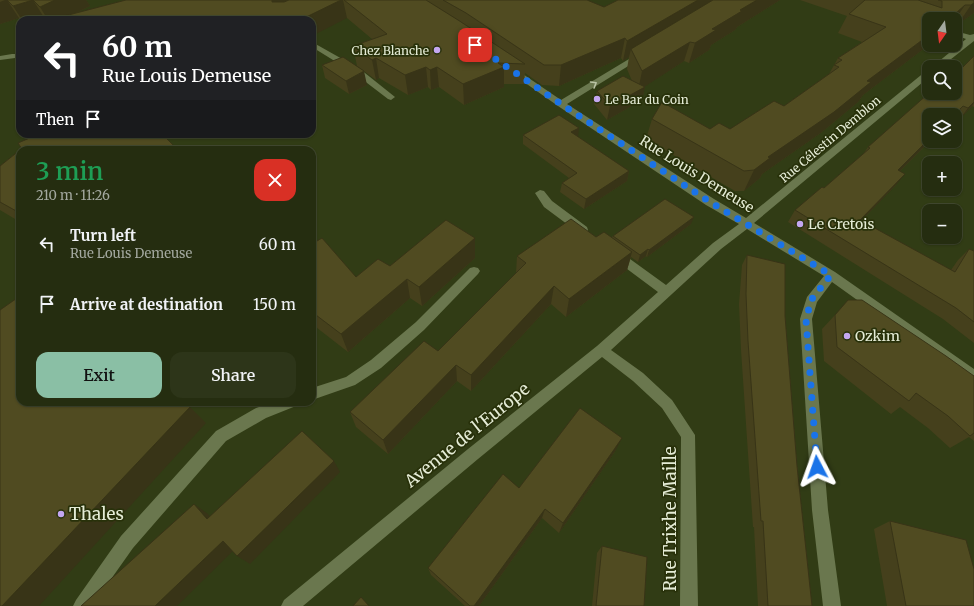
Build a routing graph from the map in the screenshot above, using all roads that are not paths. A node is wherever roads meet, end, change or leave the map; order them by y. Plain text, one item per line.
1 (962, 35) edge
2 (973, 38) edge
3 (316, 46) edge
4 (646, 52) edge
5 (12, 56) dead end
6 (0, 58) edge
7 (945, 60) edge
8 (502, 63) edge
9 (922, 79) edge
10 (391, 97) dead end
11 (561, 104) junction
12 (540, 193) dead end
13 (746, 223) junction
14 (590, 235) edge
15 (608, 249) edge
16 (474, 271) dead end
17 (831, 275) junction
18 (666, 292) junction
19 (602, 350) junction
20 (974, 376) edge
21 (316, 393) edge
22 (280, 406) edge
23 (82, 606) edge
24 (290, 606) edge
25 (689, 606) edge
26 (832, 606) edge

1 - 2 street
2 - 7 street
3 - 10 street
11 -> 4 street
5 - 6 street
8 - 11 street, Rue Louis Demeuse
9 - 13 street, Rue Célestin Demblon
11 - 13 street, Rue Louis Demeuse
12 - 14 street
13 - 17 street, Rue Louis Demeuse
13 - 18 street, Avenue de l'Europe
15 - 18 street
16 - 21 street
17 - 20 street, Rue Louis Demeuse
17 - 26 street
18 - 19 street, Avenue de l'Europe
19 - 24 street, Avenue de l'Europe
19 - 25 street, Rue Trixhe Maille
22 - 23 street

